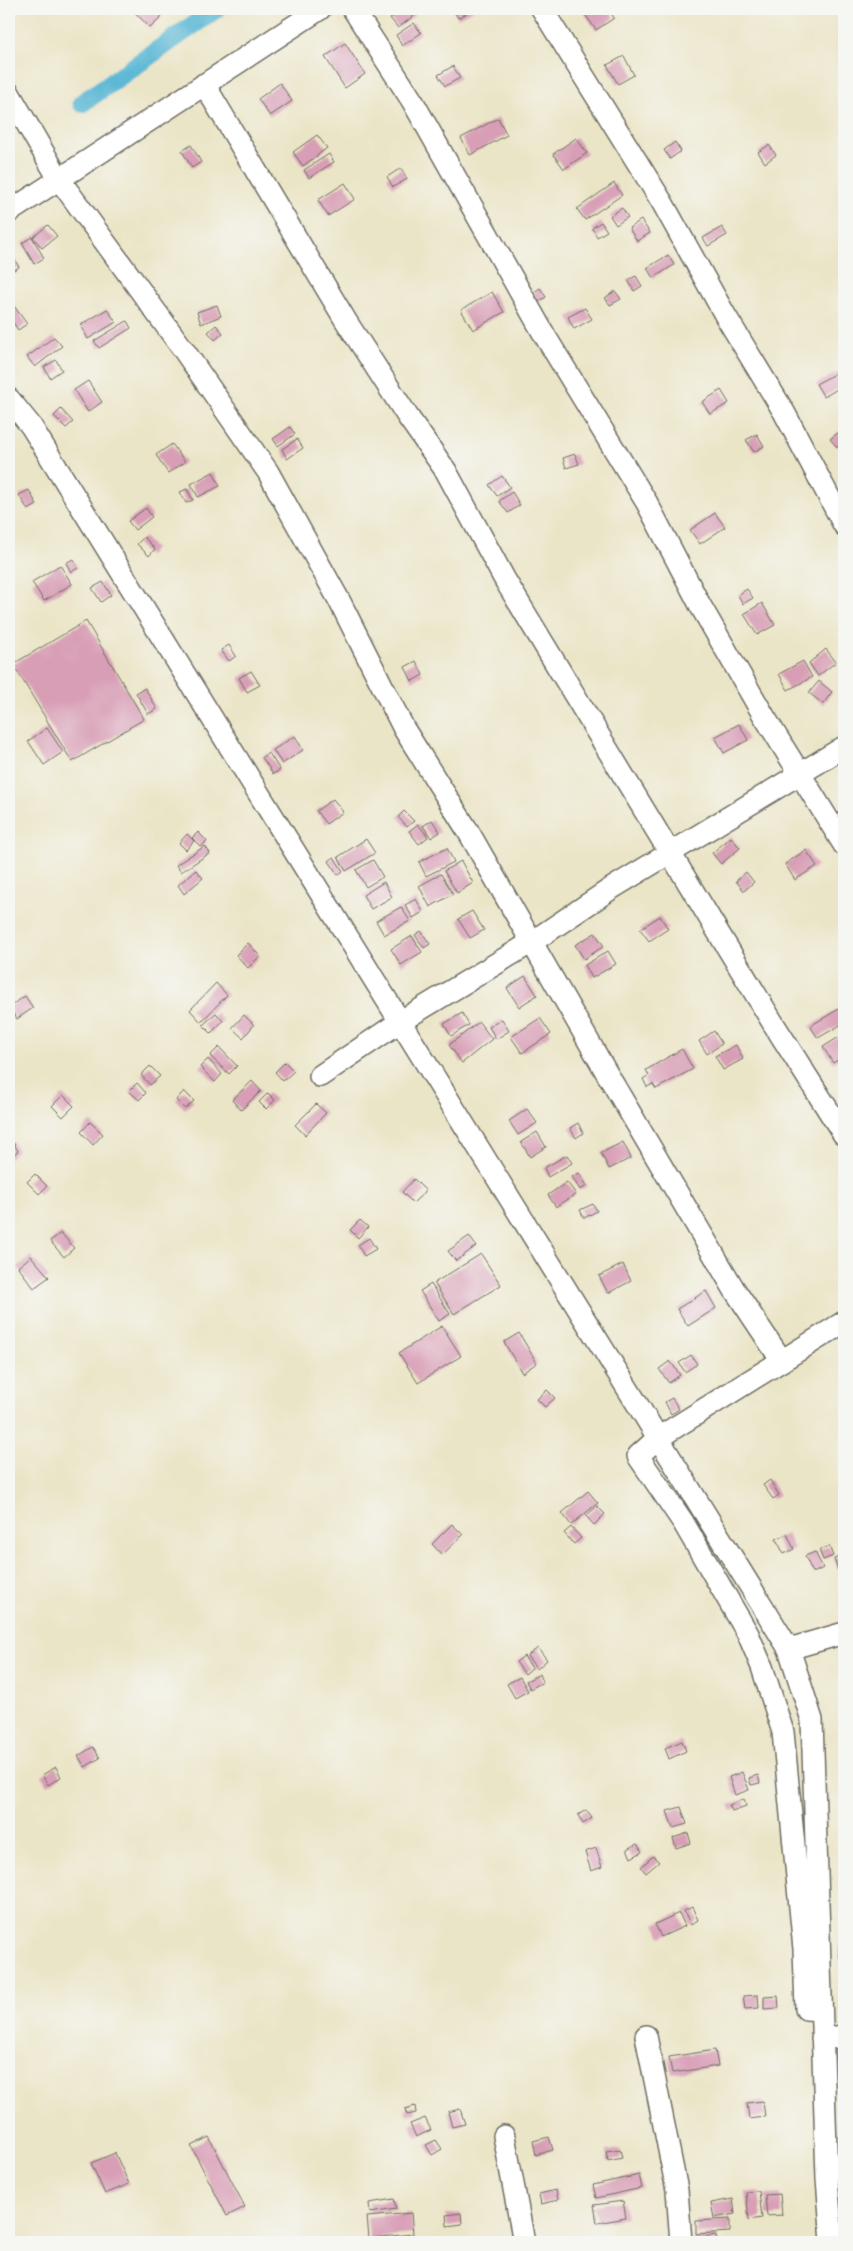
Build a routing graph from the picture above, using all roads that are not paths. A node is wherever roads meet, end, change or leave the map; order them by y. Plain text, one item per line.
1 (320, 9) edge
2 (353, 9) edge
3 (542, 9) edge
4 (204, 84) junction
5 (9, 92) edge
6 (59, 179) junction
7 (9, 212) edge
8 (9, 399) edge
9 (844, 525) edge
10 (844, 747) edge
11 (800, 774) junction
12 (844, 845) edge
13 (670, 854) junction
14 (532, 942) junction
15 (401, 1021) junction
16 (320, 1076) dead end
17 (844, 1135) edge
18 (844, 1322) edge
19 (782, 1362) junction
20 (658, 1438) junction
21 (844, 1633) edge
22 (789, 1649) junction
23 (821, 2010) junction
24 (646, 2036) dead end
25 (844, 2036) edge
26 (822, 2039) junction
27 (504, 2136) dead end
28 (524, 2242) edge
29 (681, 2242) edge
30 (832, 2242) edge

1 - 4 street
2 - 11 street
3 - 9 street
4 - 6 street
4 - 13 street
5 - 6 street
6 - 7 street
6 - 14 street
8 - 15 street
10 - 11 street
11 - 12 street
11 - 13 street
13 - 14 street
13 - 17 street
14 - 15 street
14 - 19 street
15 - 16 street
15 - 20 street
18 - 19 street
19 - 20 street
20 - 22 street
20 - 23 street
21 - 22 street
22 - 23 street
23 - 26 street
24 - 29 street
25 - 26 street
26 - 30 street
27 - 28 street

